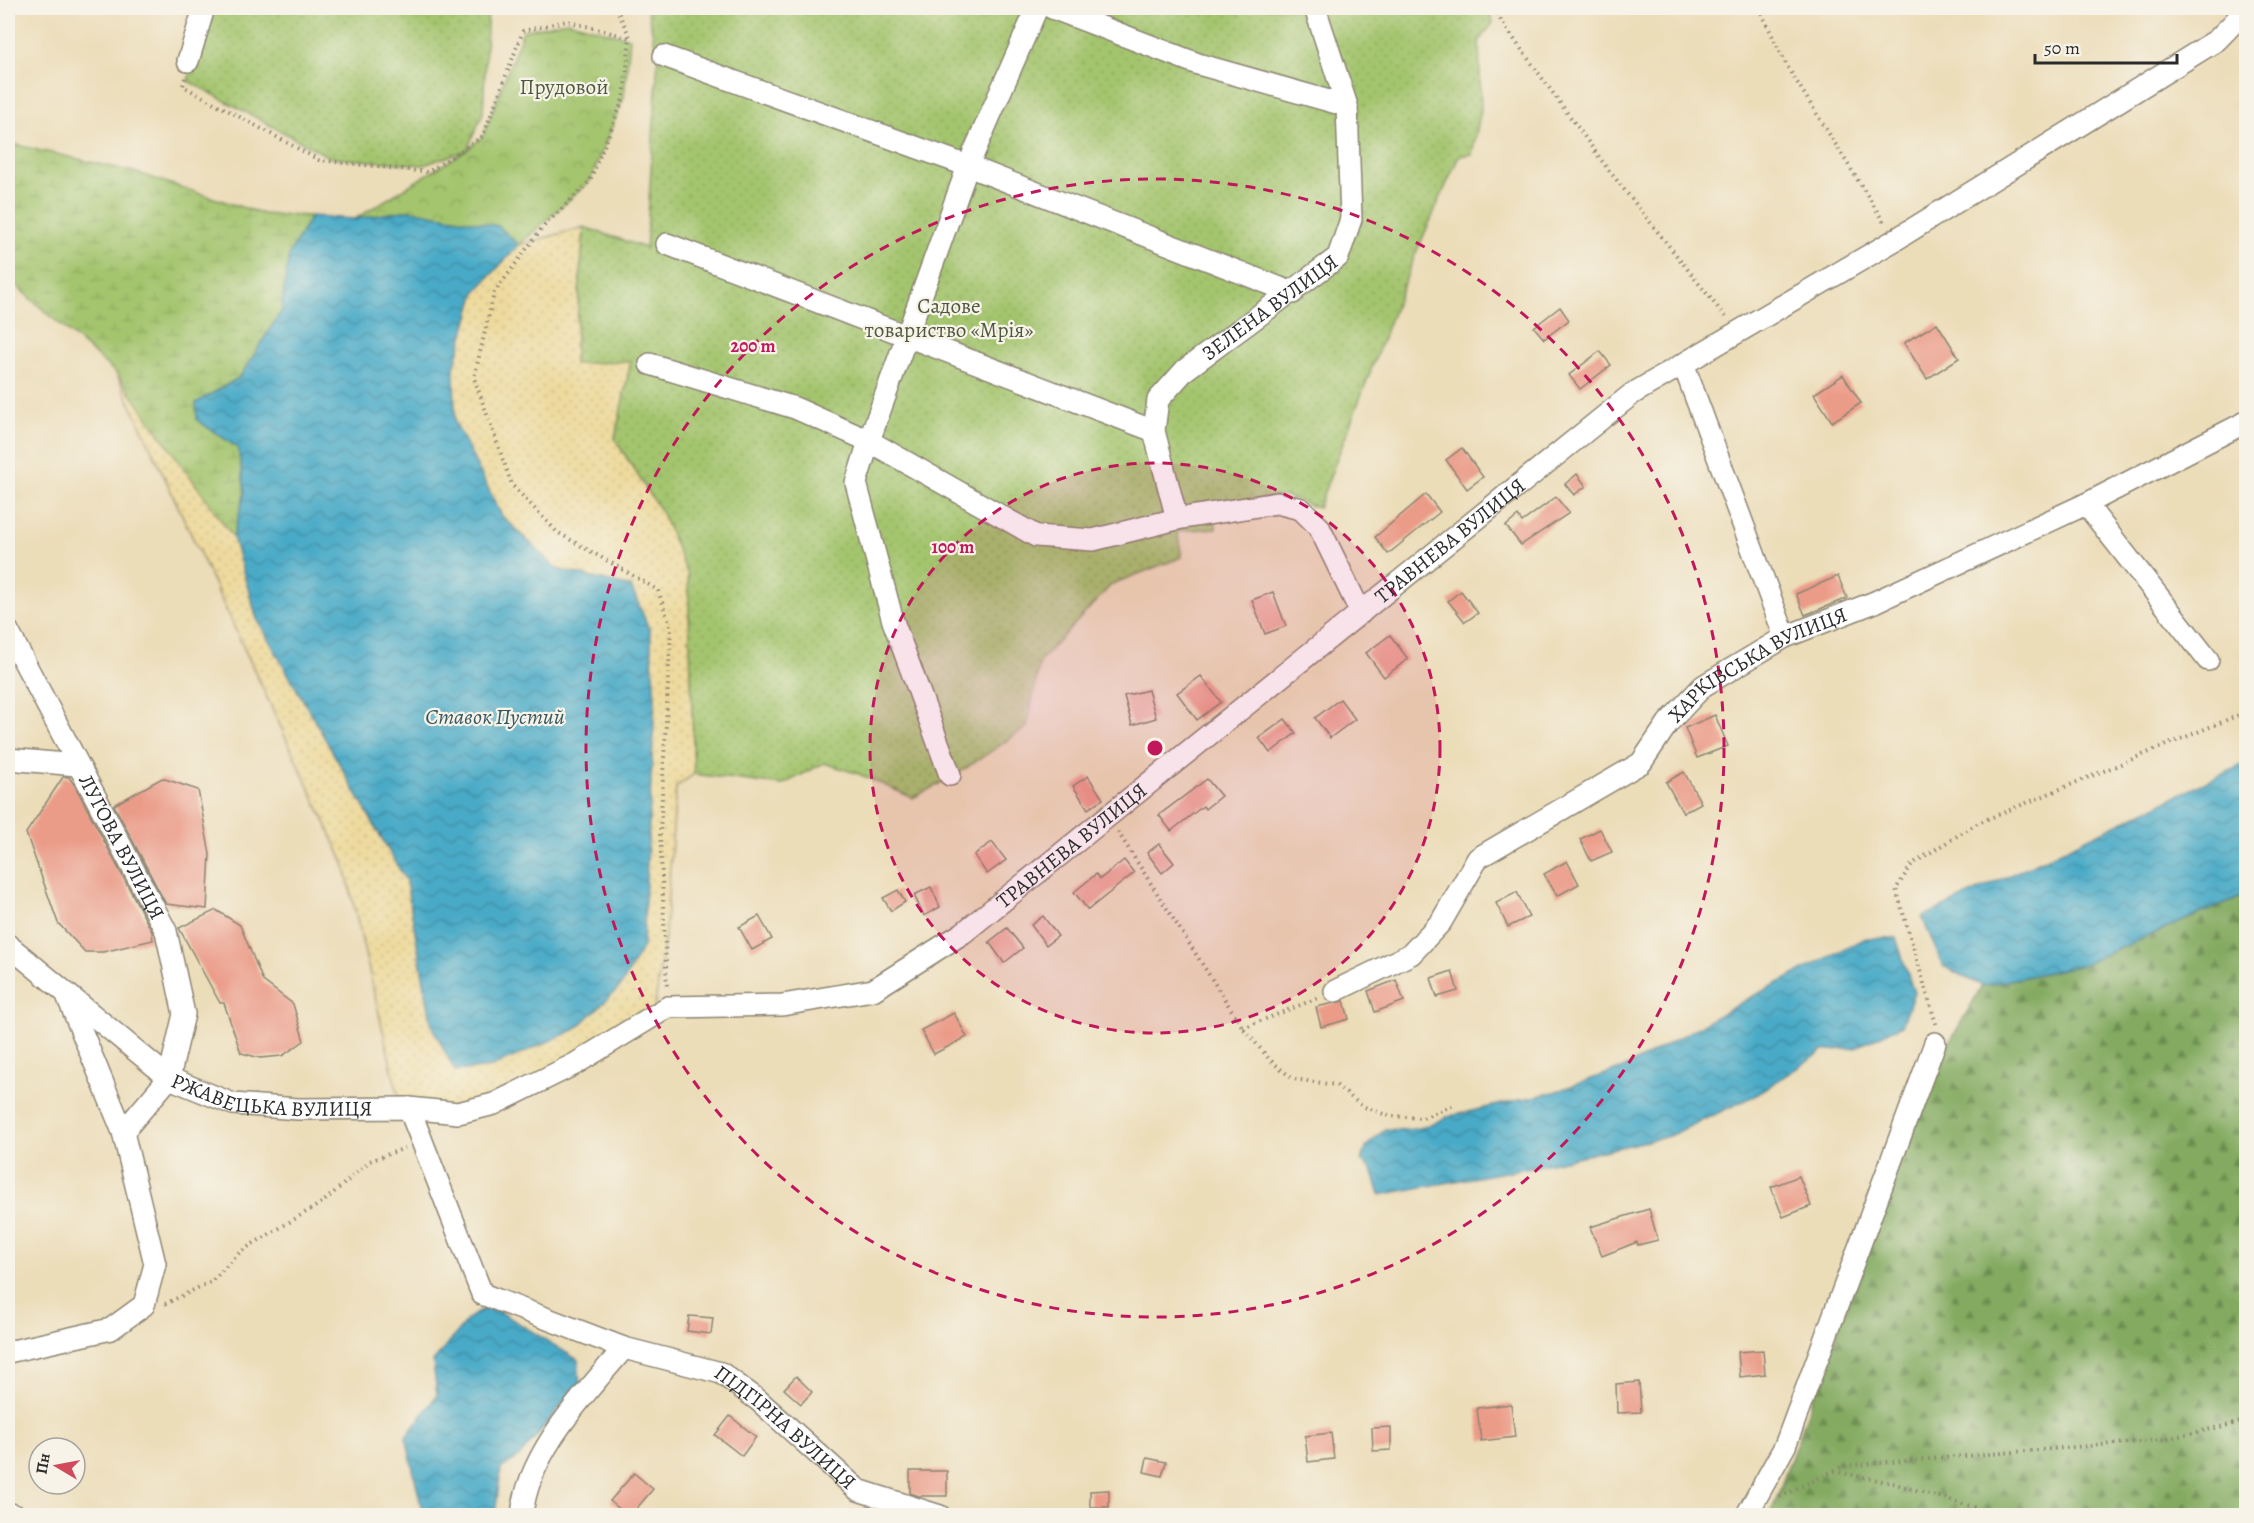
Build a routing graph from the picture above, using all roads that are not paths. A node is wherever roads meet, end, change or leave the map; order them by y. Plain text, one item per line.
1 (204, 8) edge
2 (1037, 8) edge
3 (1052, 8) edge
4 (1315, 8) edge
5 (2247, 10) edge
6 (664, 56) dead end
7 (188, 61) road end
8 (1347, 106) junction
9 (968, 166) junction
10 (667, 244) dead end
11 (1293, 293) junction
12 (907, 336) junction
13 (650, 364) dead end
14 (1683, 366) junction
15 (2247, 422) edge
16 (1154, 431) junction
17 (869, 441) junction
18 (2086, 504) junction
19 (1177, 519) junction
20 (1361, 613) junction
21 (8, 631) edge
22 (1785, 637) junction
23 (2208, 660) dead end
24 (8, 759) edge
25 (77, 765) junction
26 (950, 775) dead end
27 (8, 945) edge
28 (1335, 991) road end
29 (67, 994) junction
30 (1935, 1043) road end
31 (575, 1064) joint
32 (169, 1078) junction
33 (410, 1108) junction
34 (123, 1132) junction
35 (624, 1348) junction
36 (8, 1352) edge
37 (8, 1514) edge
38 (1748, 1514) edge
39 (16, 1515) edge
40 (522, 1515) edge
41 (940, 1515) edge

1 - 7 street
2 - 9 street
3 - 8 street
4 - 8 street, ЗЕЛЕНА ВУЛИЦЯ
5 - 14 street, ТРАВНЕВА ВУЛИЦЯ
6 - 9 street
8 - 11 street, ЗЕЛЕНА ВУЛИЦЯ
9 - 11 street
9 - 12 street
10 - 12 street
11 - 16 street, ЗЕЛЕНА ВУЛИЦЯ
12 - 16 street
12 - 17 street
13 - 17 street
14 - 20 street, ТРАВНЕВА ВУЛИЦЯ
14 - 22 street
15 - 18 street, ХАРКІВСЬКА ВУЛИЦЯ
16 - 19 street, ЗЕЛЕНА ВУЛИЦЯ
17 - 19 street
17 - 26 street
18 - 22 street, ХАРКІВСЬКА ВУЛИЦЯ
18 - 23 street
19 - 20 street
20 - 31 street, ТРАВНЕВА ВУЛИЦЯ
21 - 25 street, ЛУГОВА ВУЛИЦЯ
22 - 28 street, ХАРКІВСЬКА ВУЛИЦЯ
24 - 25 street
25 - 32 street, ЛУГОВА ВУЛИЦЯ
27 - 29 street, РЖАВЕЦЬКА ВУЛИЦЯ
29 - 32 street, РЖАВЕЦЬКА ВУЛИЦЯ
29 - 34 street
30 - 38 street
31 - 33 street, РЖАВЕЦЬКА ВУЛИЦЯ
32 - 33 street, РЖАВЕЦЬКА ВУЛИЦЯ
32 - 34 street
33 - 35 street, ПІДГІРНА ВУЛИЦЯ
34 - 36 street
35 - 40 street
35 - 41 street, ПІДГІРНА ВУЛИЦЯ
37 - 39 street

